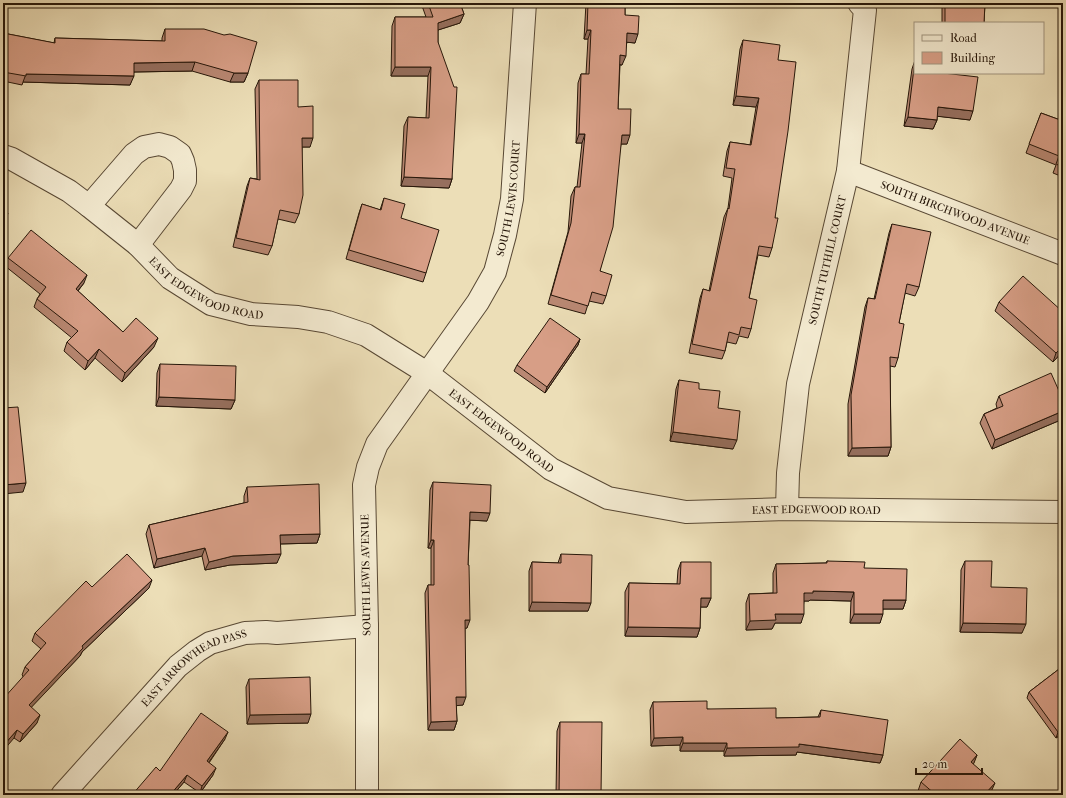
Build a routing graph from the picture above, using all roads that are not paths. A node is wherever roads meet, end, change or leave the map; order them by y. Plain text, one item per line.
1 (526, 3) edge
2 (862, 7) edge
3 (3, 156) edge
4 (848, 171) junction
5 (90, 206) junction
6 (138, 245) junction
7 (1063, 254) edge
8 (427, 373) junction
9 (787, 509) junction
10 (1063, 512) edge
11 (367, 626) junction
12 (62, 795) edge
13 (367, 795) edge

1 - 8 street, SOUTH LEWIS COURT
2 - 4 street, SOUTH TUTHILL COURT
3 - 5 street, EAST EDGEWOOD ROAD
4 - 7 street, SOUTH BIRCHWOOD AVENUE
4 - 9 street, SOUTH TUTHILL COURT
5 - 6 street, EAST EDGEWOOD ROAD
5 - 6 street
6 - 8 street, EAST EDGEWOOD ROAD
8 - 9 street, EAST EDGEWOOD ROAD
8 - 11 street, SOUTH LEWIS AVENUE
9 - 10 street, EAST EDGEWOOD ROAD
11 - 12 street, EAST ARROWHEAD PASS
11 - 13 street, SOUTH LEWIS AVENUE

